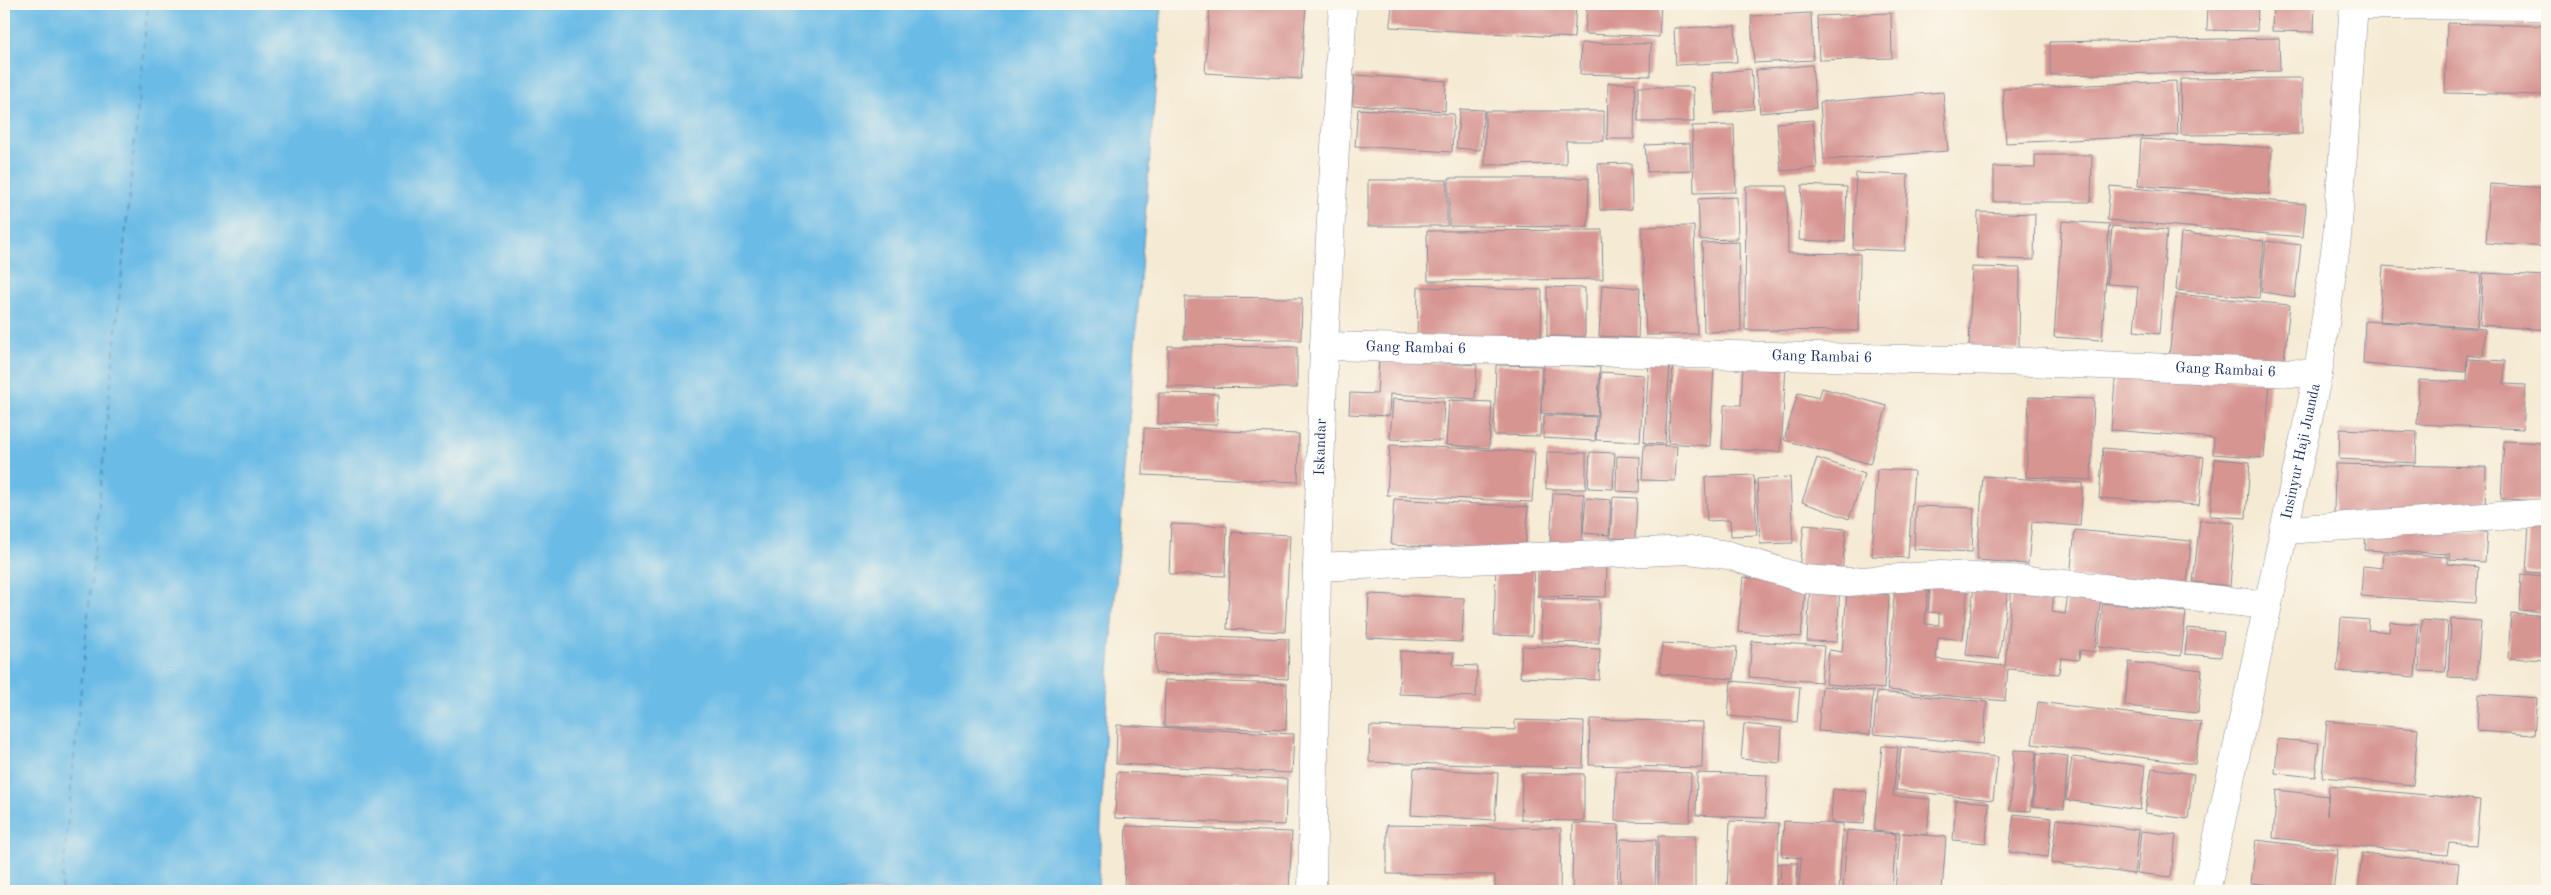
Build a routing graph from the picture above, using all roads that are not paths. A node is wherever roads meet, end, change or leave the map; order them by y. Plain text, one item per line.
1 (1343, 4) edge
2 (2354, 4) edge
3 (2547, 6) edge
4 (1324, 346) junction
5 (2318, 374) junction
6 (2547, 513) edge
7 (2284, 530) junction
8 (1316, 566) junction
9 (2268, 605) junction
10 (1312, 891) edge
11 (2206, 891) edge

1 - 4 street, Iskandar
2 - 3 street
2 - 5 street, Insinyur Haji Juanda
4 - 5 street, Gang Rambai 6
4 - 8 street, Iskandar
5 - 7 street, Insinyur Haji Juanda
6 - 7 street
7 - 9 street, Insinyur Haji Juanda
8 - 9 street
8 - 10 street, Iskandar
9 - 11 street, Insinyur Haji Juanda

